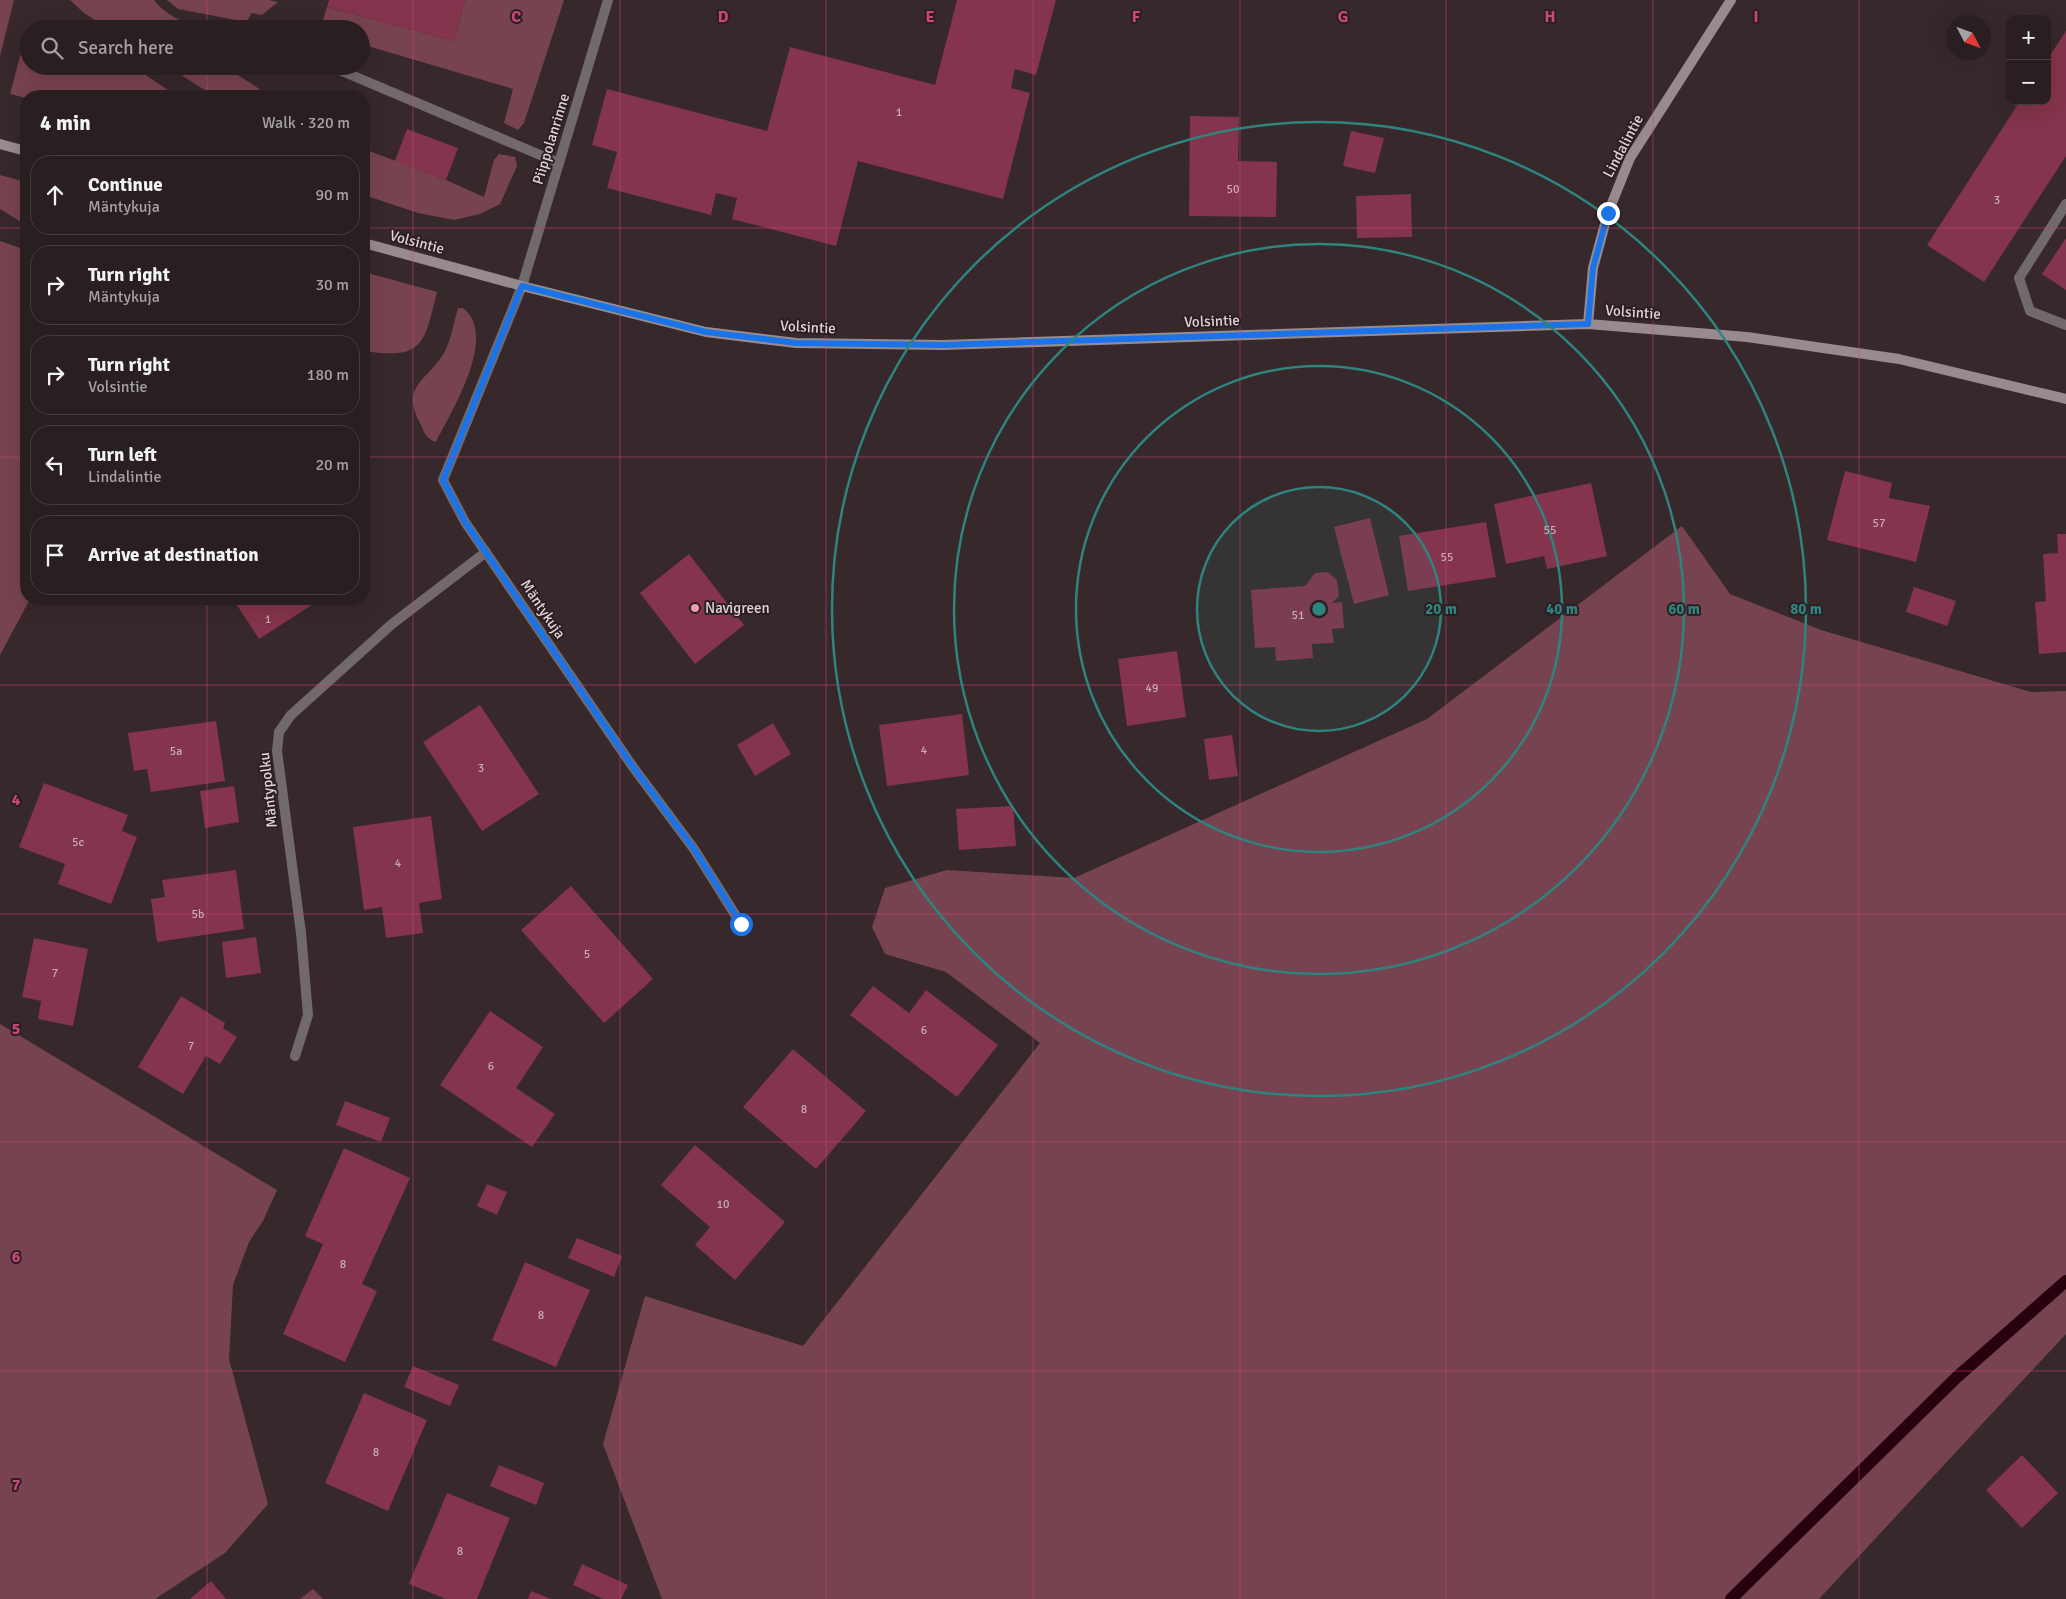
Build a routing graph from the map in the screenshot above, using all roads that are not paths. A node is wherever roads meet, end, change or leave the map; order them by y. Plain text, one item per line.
1 (608, 0) edge
2 (1731, 0) edge
3 (351, 75) edge
4 (0, 144) edge
5 (20, 149) edge
6 (559, 163) junction
7 (2066, 204) edge
8 (370, 245) edge
9 (522, 286) junction
10 (1588, 324) junction
11 (2066, 325) edge
12 (2066, 399) edge
13 (486, 552) junction
14 (741, 924) dead end
15 (295, 1056) dead end

1 - 6 street, Piippolanrinne
2 - 10 street, Lindalintie
3 - 6 street
4 - 5 street
6 - 9 street, Piippolanrinne
7 - 11 street
8 - 9 street, Volsintie
9 - 10 street, Volsintie
9 - 13 street, Mäntykuja
10 - 12 street, Volsintie
13 - 14 street, Mäntykuja
13 - 15 street, Mäntypolku

